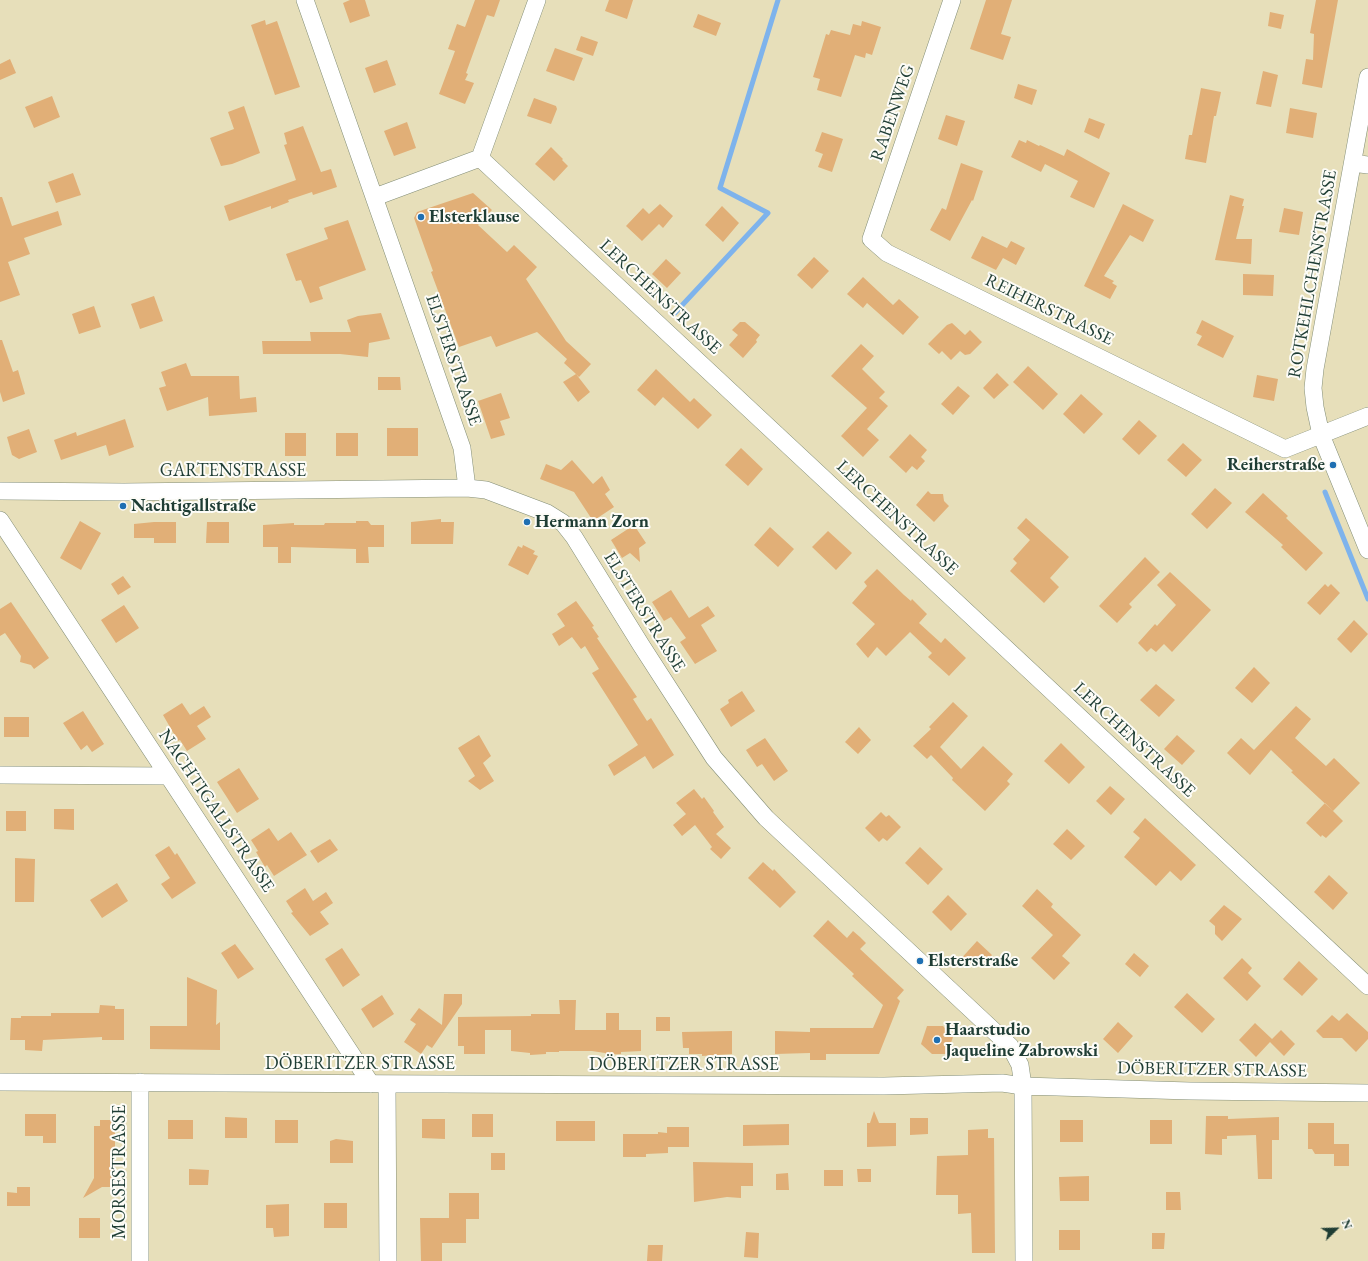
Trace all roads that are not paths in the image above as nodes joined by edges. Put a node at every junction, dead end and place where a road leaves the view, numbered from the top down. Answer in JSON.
{"nodes":[{"id":1,"x":305,"y":0,"type":"edge"},
{"id":2,"x":538,"y":0,"type":"edge"},
{"id":3,"x":952,"y":0,"type":"edge"},
{"id":4,"x":1368,"y":76,"type":"edge"},
{"id":5,"x":480,"y":158,"type":"junction"},
{"id":6,"x":1360,"y":164,"type":"edge"},
{"id":7,"x":375,"y":197,"type":"junction"},
{"id":8,"x":871,"y":239,"type":"joint"},
{"id":9,"x":1368,"y":416,"type":"edge"},
{"id":10,"x":1321,"y":435,"type":"junction"},
{"id":11,"x":467,"y":488,"type":"junction"},
{"id":12,"x":0,"y":491,"type":"edge"},
{"id":13,"x":0,"y":520,"type":"edge"},
{"id":14,"x":1368,"y":550,"type":"edge"},
{"id":15,"x":0,"y":775,"type":"edge"},
{"id":16,"x":168,"y":776,"type":"junction"},
{"id":17,"x":1368,"y":986,"type":"edge"},
{"id":18,"x":0,"y":1082,"type":"edge"},
{"id":19,"x":140,"y":1082,"type":"junction"},
{"id":20,"x":379,"y":1084,"type":"junction"},
{"id":21,"x":1023,"y":1086,"type":"junction"},
{"id":22,"x":1368,"y":1093,"type":"edge"},
{"id":23,"x":140,"y":1261,"type":"edge"},
{"id":24,"x":388,"y":1261,"type":"edge"},
{"id":25,"x":1024,"y":1261,"type":"edge"}],
"edges":[{"from":1,"to":7,"type":"street","name":"ELSTERSTRASSE"},
{"from":2,"to":5,"type":"street"},
{"from":3,"to":8,"type":"street","name":"RABENWEG"},
{"from":4,"to":6,"type":"street","name":"ROTKEHLCHENSTRASSE"},
{"from":5,"to":7,"type":"street"},
{"from":5,"to":17,"type":"street","name":"LERCHENSTRASSE"},
{"from":6,"to":10,"type":"street","name":"ROTKEHLCHENSTRASSE"},
{"from":7,"to":11,"type":"street","name":"ELSTERSTRASSE"},
{"from":8,"to":10,"type":"street","name":"REIHERSTRASSE"},
{"from":9,"to":10,"type":"street","name":"REIHERSTRASSE"},
{"from":10,"to":14,"type":"street","name":"ROTKEHLCHENSTRASSE"},
{"from":11,"to":12,"type":"street","name":"GARTENSTRASSE"},
{"from":11,"to":21,"type":"street","name":"ELSTERSTRASSE"},
{"from":13,"to":16,"type":"street","name":"NACHTIGALLSTRASSE"},
{"from":15,"to":16,"type":"street"},
{"from":16,"to":20,"type":"street","name":"NACHTIGALLSTRASSE"},
{"from":18,"to":19,"type":"street","name":"DÖBERITZER STRASSE"},
{"from":19,"to":20,"type":"street","name":"DÖBERITZER STRASSE"},
{"from":19,"to":23,"type":"street","name":"MORSESTRASSE"},
{"from":20,"to":21,"type":"street","name":"DÖBERITZER STRASSE"},
{"from":20,"to":24,"type":"street"},
{"from":21,"to":22,"type":"street","name":"DÖBERITZER STRASSE"},
{"from":21,"to":25,"type":"street","name":"ELSTERSTRASSE"}]}
